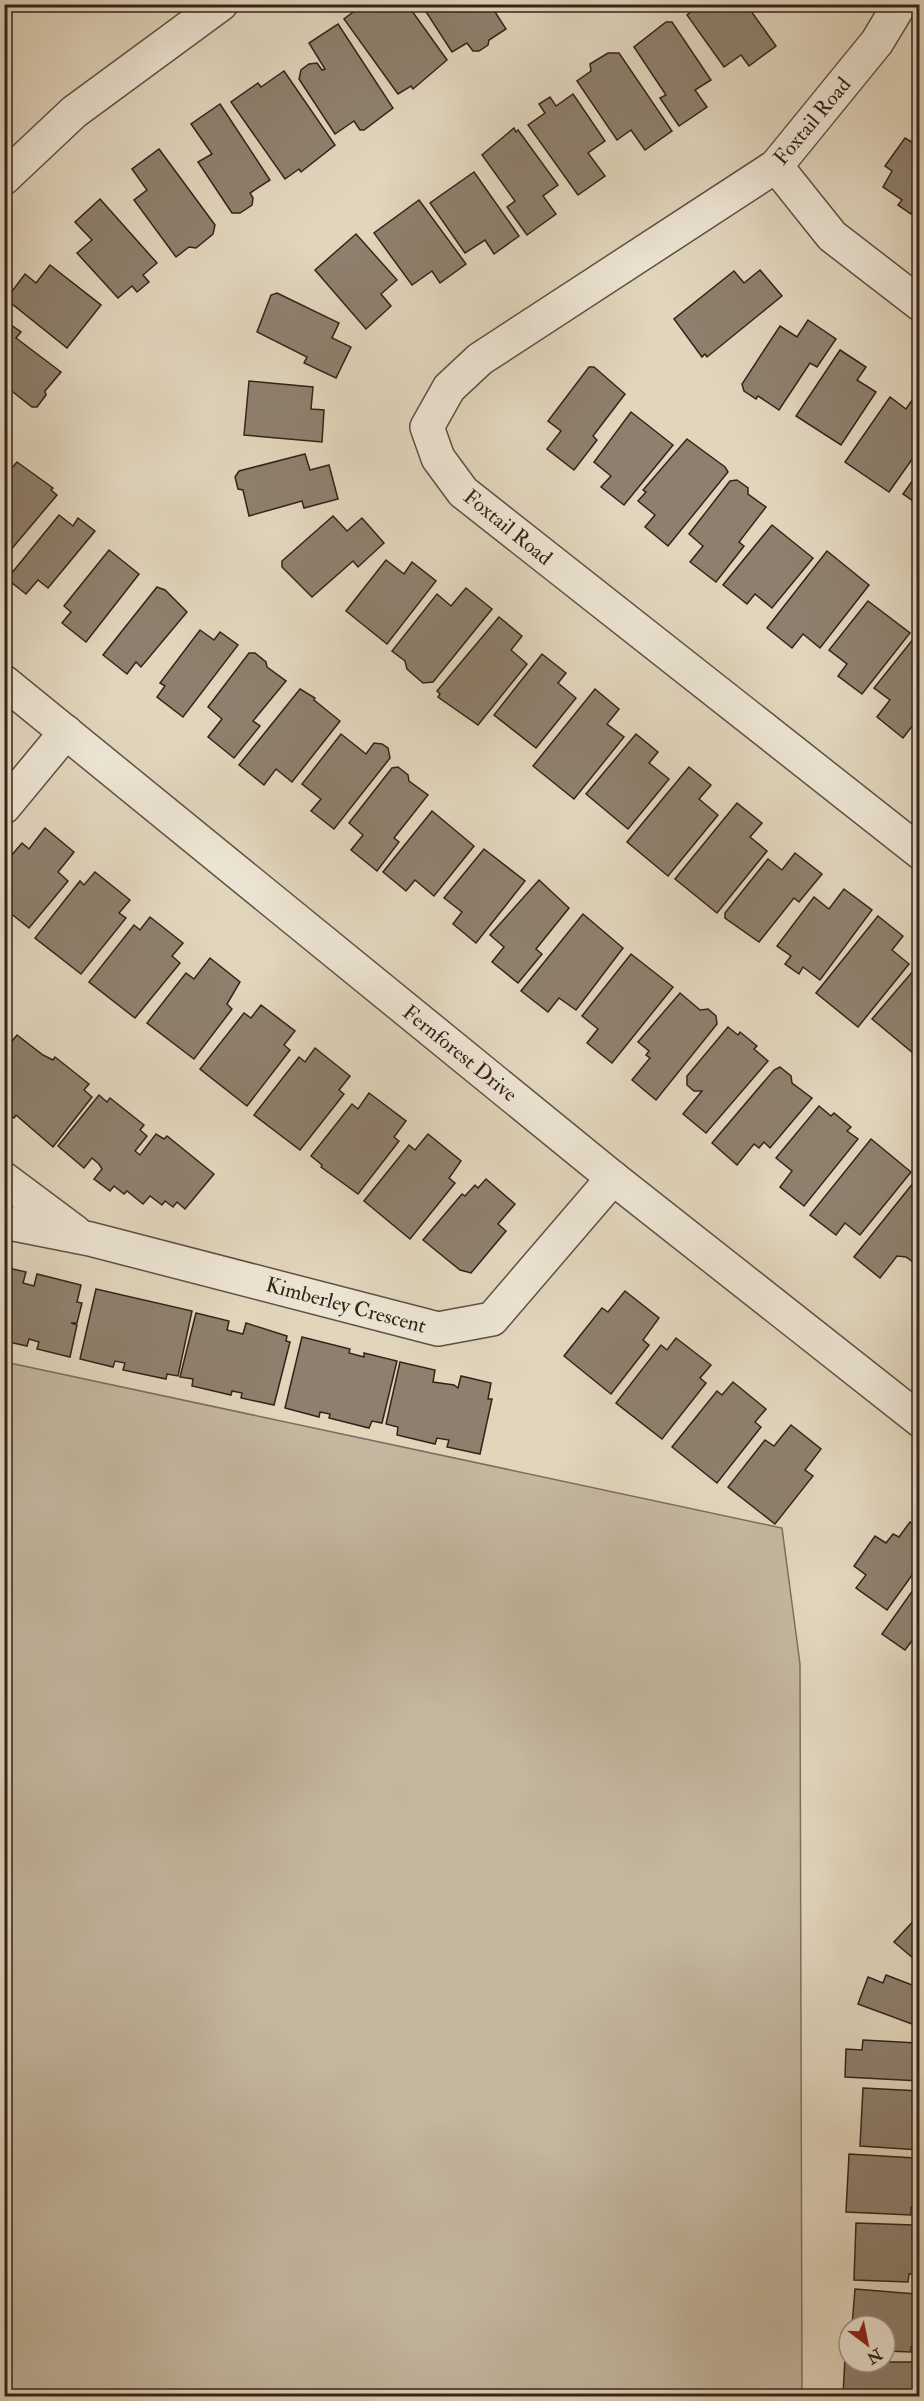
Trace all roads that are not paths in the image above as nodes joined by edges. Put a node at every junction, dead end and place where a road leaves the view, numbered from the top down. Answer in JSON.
{"nodes":[{"id":1,"x":221,"y":4,"type":"edge"},
{"id":2,"x":900,"y":4,"type":"edge"},
{"id":3,"x":776,"y":166,"type":"junction"},
{"id":4,"x":4,"y":178,"type":"edge"},
{"id":5,"x":920,"y":304,"type":"edge"},
{"id":6,"x":4,"y":682,"type":"edge"},
{"id":7,"x":66,"y":732,"type":"junction"},
{"id":8,"x":4,"y":807,"type":"edge"},
{"id":9,"x":920,"y":852,"type":"edge"},
{"id":10,"x":613,"y":1178,"type":"junction"},
{"id":11,"x":4,"y":1179,"type":"edge"},
{"id":12,"x":4,"y":1222,"type":"edge"},
{"id":13,"x":90,"y":1239,"type":"junction"},
{"id":14,"x":920,"y":1420,"type":"edge"}],
"edges":[{"from":1,"to":4,"type":"street"},
{"from":2,"to":3,"type":"street","name":"Foxtail Road"},
{"from":3,"to":5,"type":"street"},
{"from":3,"to":9,"type":"street","name":"Foxtail Road"},
{"from":6,"to":7,"type":"street","name":"Fernforest Drive"},
{"from":7,"to":8,"type":"street"},
{"from":7,"to":10,"type":"street","name":"Fernforest Drive"},
{"from":10,"to":13,"type":"street","name":"Kimberley Crescent"},
{"from":10,"to":14,"type":"street","name":"Fernforest Drive"},
{"from":11,"to":13,"type":"street","name":"Kimberley Crescent"},
{"from":12,"to":13,"type":"street","name":"Kimberley Crescent"}]}
